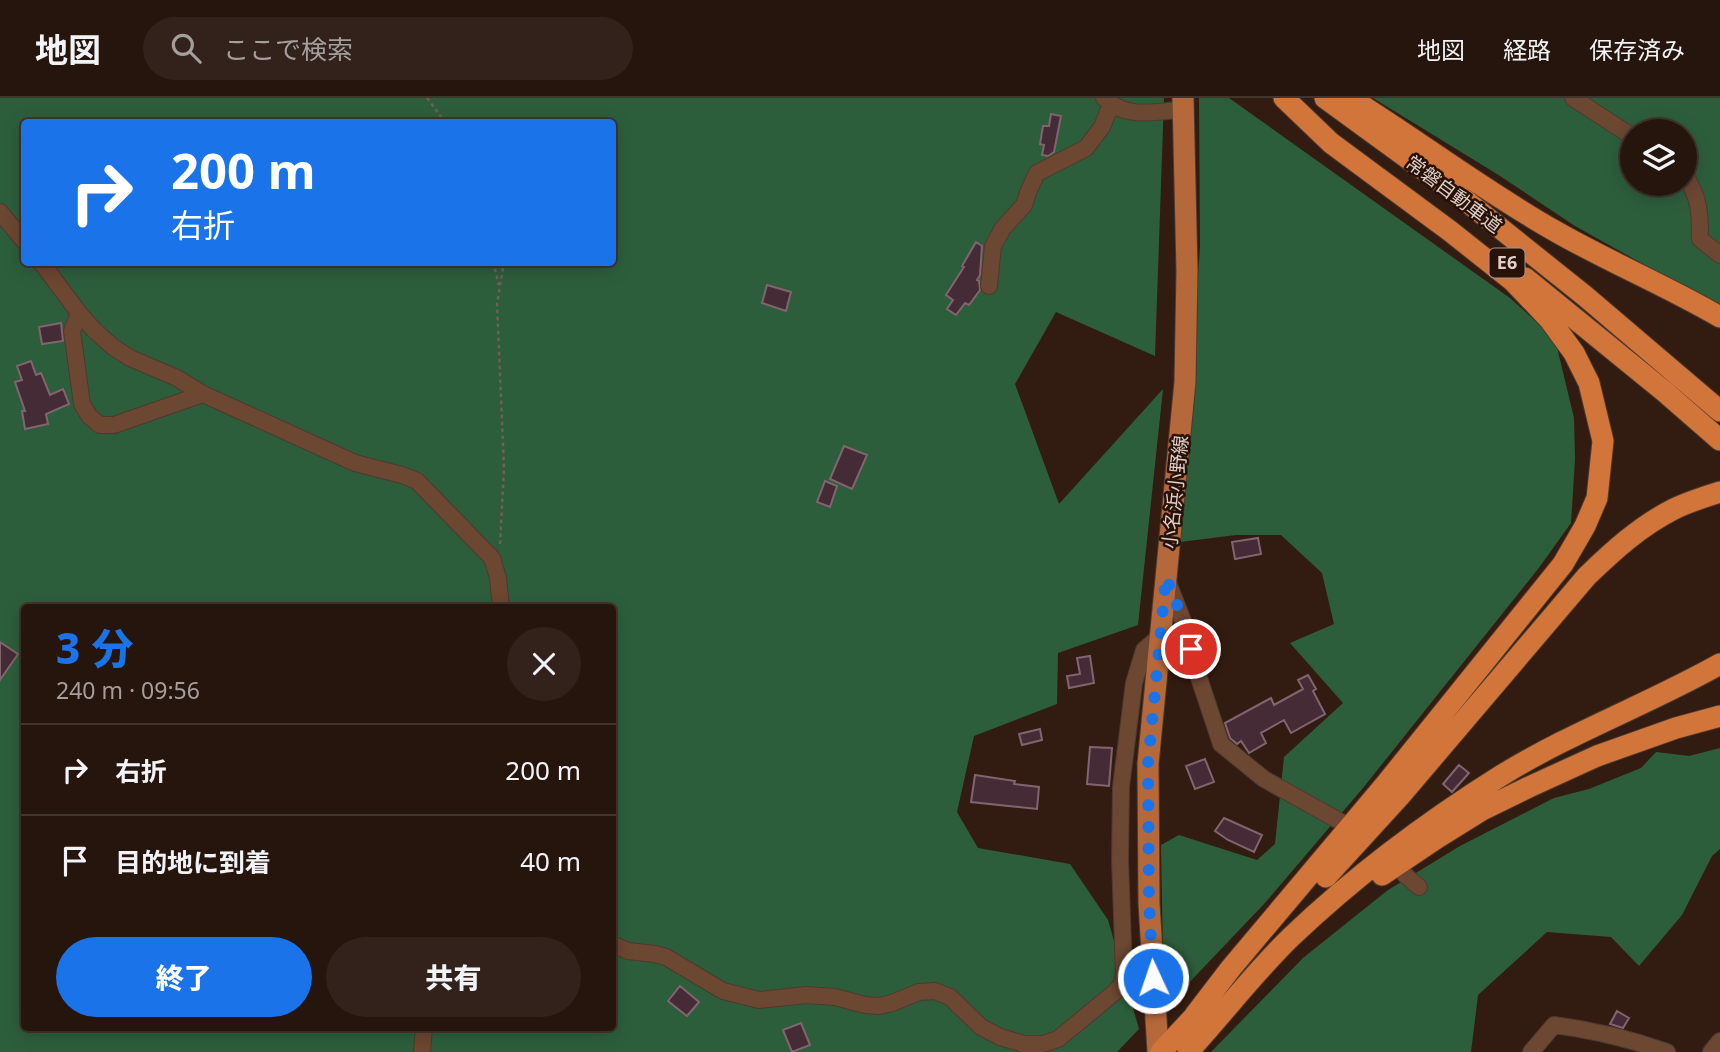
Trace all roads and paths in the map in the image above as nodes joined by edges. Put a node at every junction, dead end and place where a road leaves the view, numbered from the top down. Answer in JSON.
{"nodes":[{"id":1,"x":427,"y":98,"type":"edge"},
{"id":2,"x":1284,"y":98,"type":"edge"},
{"id":3,"x":1325,"y":98,"type":"edge"},
{"id":4,"x":1350,"y":98,"type":"edge"},
{"id":5,"x":1573,"y":98,"type":"edge"},
{"id":6,"x":1107,"y":101,"type":"edge"},
{"id":7,"x":1183,"y":104,"type":"edge"},
{"id":8,"x":443,"y":119,"type":"edge"},
{"id":9,"x":1620,"y":129,"type":"edge"},
{"id":10,"x":1696,"y":196,"type":"edge"},
{"id":11,"x":0,"y":212,"type":"edge"},
{"id":12,"x":21,"y":237,"type":"edge"},
{"id":13,"x":1720,"y":255,"type":"edge"},
{"id":14,"x":44,"y":266,"type":"edge"},
{"id":15,"x":494,"y":266,"type":"edge"},
{"id":16,"x":503,"y":266,"type":"edge"},
{"id":17,"x":989,"y":285,"type":"dead end"},
{"id":18,"x":499,"y":288,"type":"junction"},
{"id":19,"x":79,"y":313,"type":"junction"},
{"id":20,"x":1720,"y":317,"type":"edge"},
{"id":21,"x":203,"y":394,"type":"junction"},
{"id":22,"x":1720,"y":411,"type":"edge"},
{"id":23,"x":1720,"y":440,"type":"edge"},
{"id":24,"x":1720,"y":492,"type":"edge"},
{"id":25,"x":500,"y":551,"type":"dead end"},
{"id":26,"x":1166,"y":577,"type":"junction"},
{"id":27,"x":501,"y":604,"type":"edge"},
{"id":28,"x":1160,"y":636,"type":"junction"},
{"id":29,"x":1720,"y":664,"type":"edge"},
{"id":30,"x":1720,"y":716,"type":"edge"},
{"id":31,"x":1341,"y":822,"type":"dead end"},
{"id":32,"x":1405,"y":875,"type":"dead end"},
{"id":33,"x":1419,"y":887,"type":"dead end"},
{"id":34,"x":616,"y":946,"type":"edge"},
{"id":35,"x":1195,"y":1015,"type":"junction"},
{"id":36,"x":1216,"y":1021,"type":"junction"},
{"id":37,"x":424,"y":1031,"type":"edge"},
{"id":38,"x":1720,"y":1041,"type":"edge"},
{"id":39,"x":1170,"y":1049,"type":"edge"},
{"id":40,"x":422,"y":1052,"type":"edge"},
{"id":41,"x":1531,"y":1052,"type":"edge"},
{"id":42,"x":1667,"y":1052,"type":"edge"},
{"id":43,"x":1711,"y":1052,"type":"edge"}],
"edges":[{"from":1,"to":8,"type":"path"},
{"from":2,"to":23,"type":"highway","name":"常磐自動車道","number":"E6"},
{"from":2,"to":35,"type":"highway"},
{"from":3,"to":22,"type":"highway","name":"常磐自動車道","number":"E6"},
{"from":4,"to":20,"type":"highway"},
{"from":5,"to":9,"type":"street"},
{"from":6,"to":7,"type":"street"},
{"from":6,"to":17,"type":"street"},
{"from":7,"to":26,"type":"main road","name":"小名浜小野線"},
{"from":10,"to":13,"type":"street"},
{"from":11,"to":12,"type":"street"},
{"from":14,"to":19,"type":"street"},
{"from":15,"to":18,"type":"path"},
{"from":16,"to":18,"type":"path"},
{"from":18,"to":25,"type":"path"},
{"from":19,"to":21,"type":"street"},
{"from":19,"to":21,"type":"street"},
{"from":21,"to":27,"type":"street"},
{"from":24,"to":35,"type":"highway"},
{"from":26,"to":28,"type":"main road","name":"小名浜小野線"},
{"from":26,"to":31,"type":"street"},
{"from":28,"to":34,"type":"street"},
{"from":28,"to":39,"type":"main road","name":"小名浜小野線"},
{"from":29,"to":36,"type":"highway"},
{"from":30,"to":36,"type":"highway"},
{"from":32,"to":33,"type":"street"},
{"from":35,"to":39,"type":"highway"},
{"from":36,"to":39,"type":"highway"},
{"from":37,"to":40,"type":"street"},
{"from":38,"to":43,"type":"street"},
{"from":41,"to":42,"type":"street"}]}
